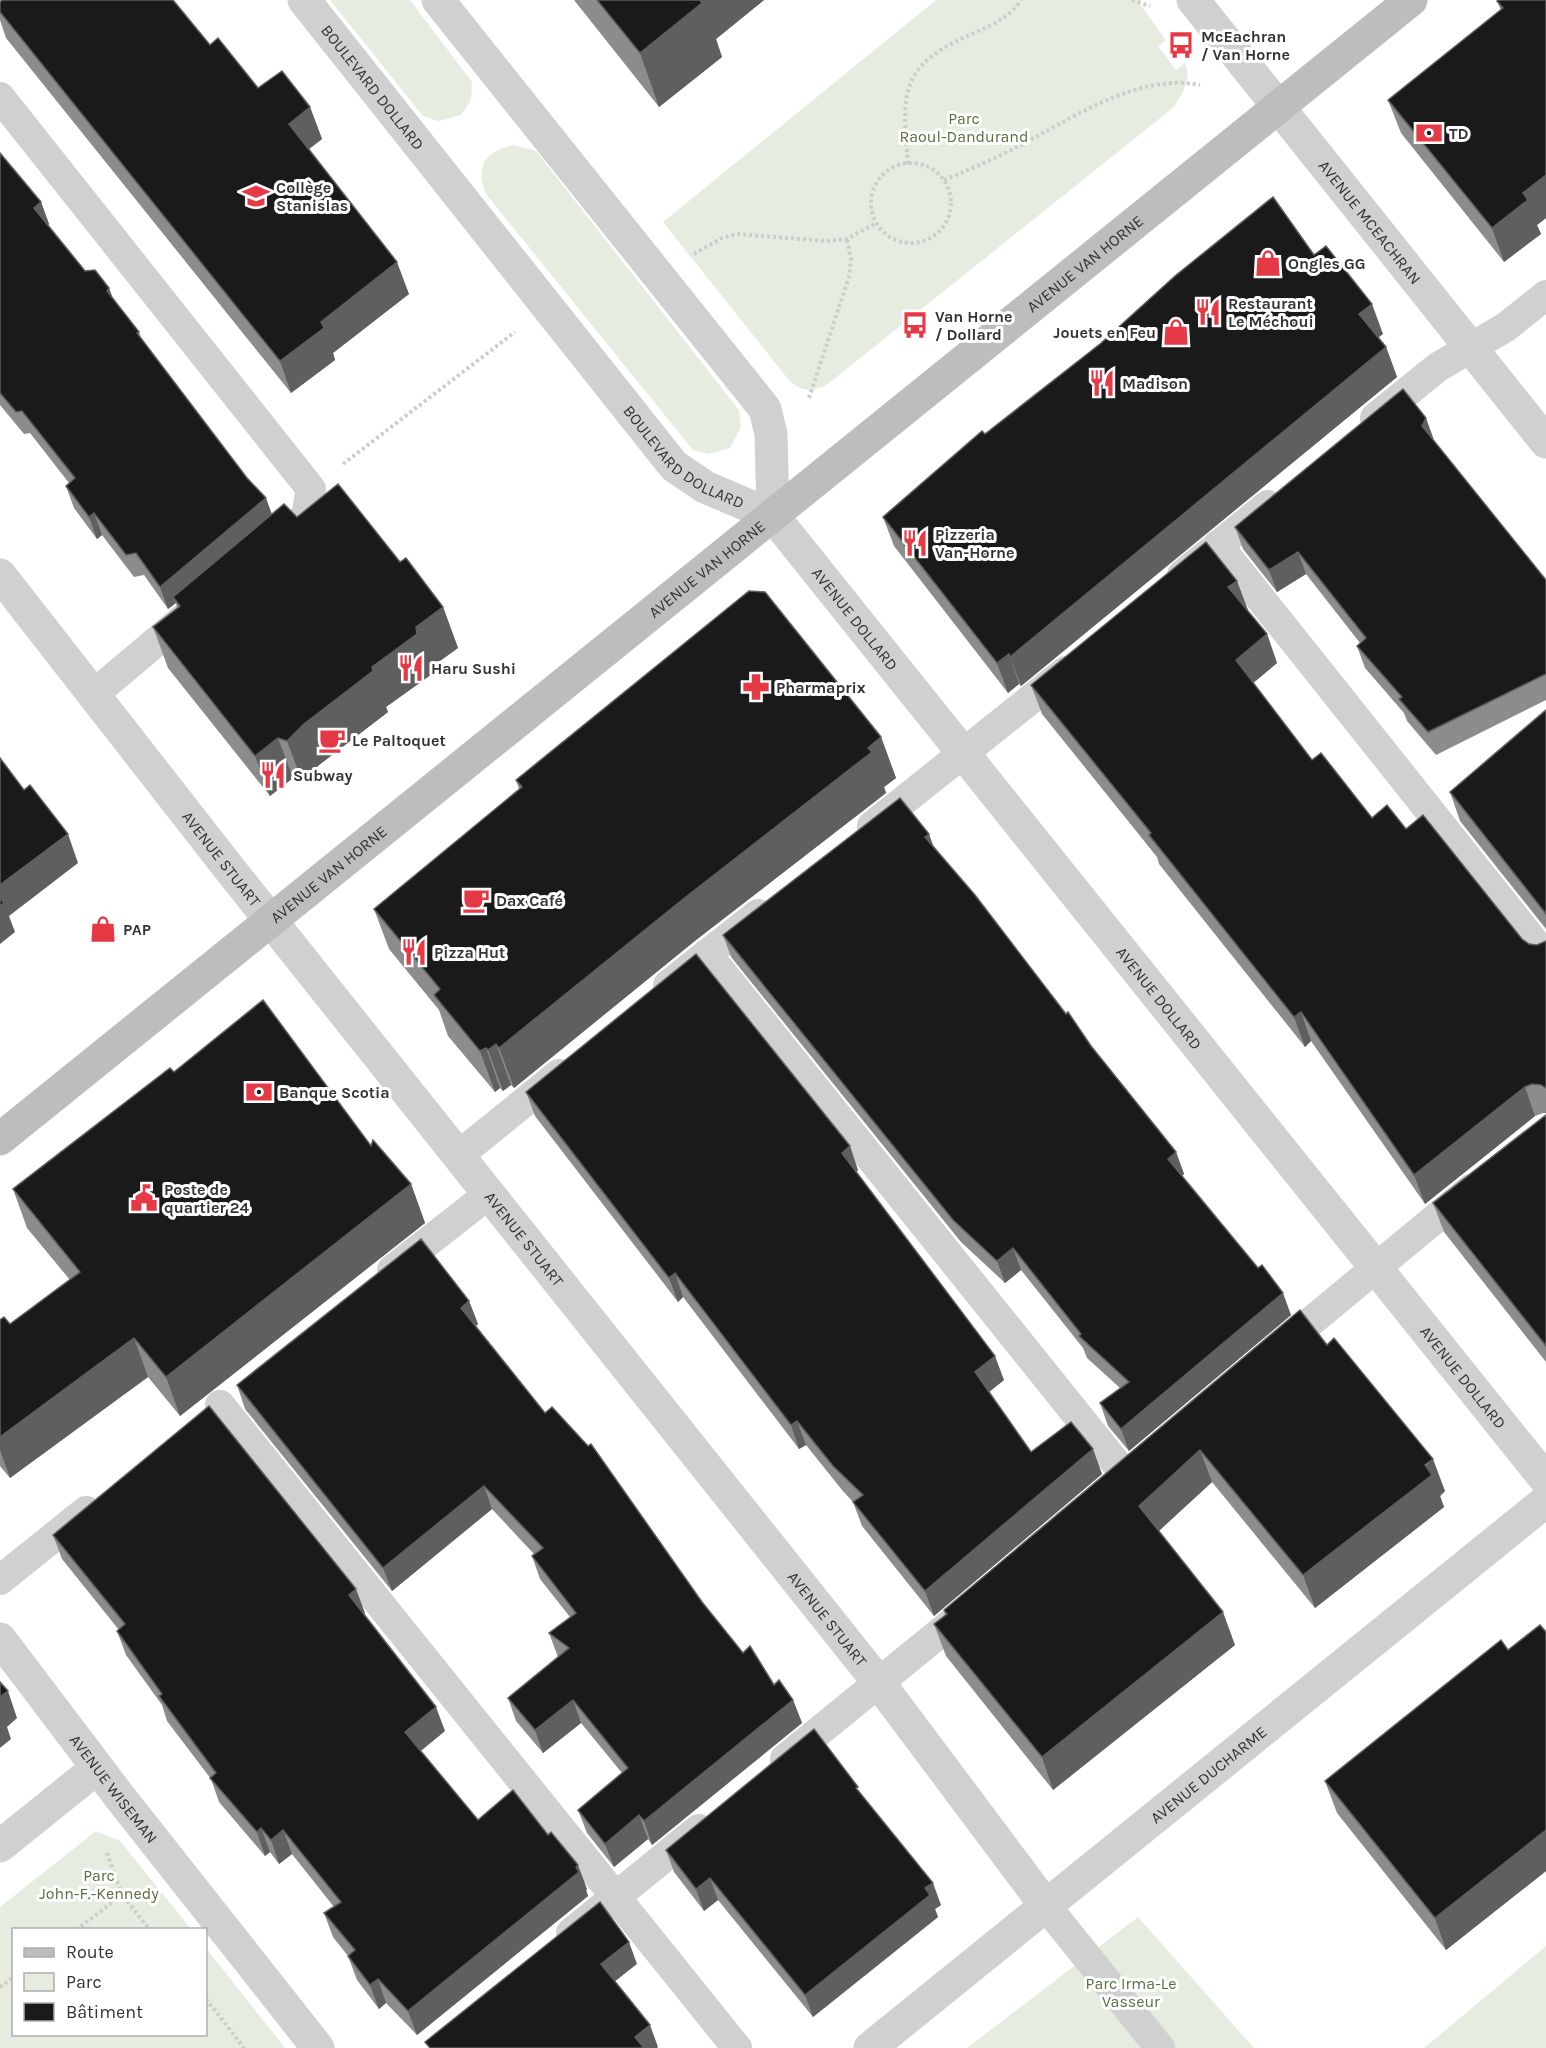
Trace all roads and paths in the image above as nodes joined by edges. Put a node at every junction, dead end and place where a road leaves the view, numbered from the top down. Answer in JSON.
{"nodes":[{"id":1,"x":304,"y":0,"type":"edge"},
{"id":2,"x":438,"y":0,"type":"edge"},
{"id":3,"x":1021,"y":0,"type":"edge"},
{"id":4,"x":1132,"y":0,"type":"edge"},
{"id":5,"x":1193,"y":0,"type":"edge"},
{"id":6,"x":1411,"y":0,"type":"edge"},
{"id":7,"x":1150,"y":6,"type":"dead end"},
{"id":8,"x":1009,"y":14,"type":"junction"},
{"id":9,"x":1013,"y":20,"type":"dead end"},
{"id":10,"x":1200,"y":85,"type":"dead end"},
{"id":11,"x":0,"y":97,"type":"edge"},
{"id":12,"x":1279,"y":105,"type":"junction"},
{"id":13,"x":908,"y":164,"type":"junction"},
{"id":14,"x":944,"y":180,"type":"junction"},
{"id":15,"x":876,"y":223,"type":"junction"},
{"id":16,"x":847,"y":238,"type":"junction"},
{"id":17,"x":690,"y":256,"type":"dead end"},
{"id":18,"x":1546,"y":295,"type":"edge"},
{"id":19,"x":522,"y":327,"type":"dead end"},
{"id":20,"x":1472,"y":349,"type":"junction"},
{"id":21,"x":809,"y":398,"type":"dead end"},
{"id":22,"x":1355,"y":434,"type":"edge"},
{"id":23,"x":1546,"y":442,"type":"edge"},
{"id":24,"x":1291,"y":486,"type":"edge"},
{"id":25,"x":311,"y":489,"type":"junction"},
{"id":26,"x":773,"y":516,"type":"junction"},
{"id":27,"x":1218,"y":545,"type":"junction"},
{"id":28,"x":260,"y":555,"type":"edge"},
{"id":29,"x":0,"y":575,"type":"edge"},
{"id":30,"x":1163,"y":591,"type":"edge"},
{"id":31,"x":214,"y":593,"type":"edge"},
{"id":32,"x":1090,"y":651,"type":"edge"},
{"id":33,"x":94,"y":694,"type":"junction"},
{"id":34,"x":964,"y":754,"type":"junction"},
{"id":35,"x":853,"y":840,"type":"edge"},
{"id":36,"x":780,"y":897,"type":"edge"},
{"id":37,"x":271,"y":921,"type":"junction"},
{"id":38,"x":707,"y":954,"type":"junction"},
{"id":39,"x":1546,"y":957,"type":"edge"},
{"id":40,"x":644,"y":1005,"type":"edge"},
{"id":41,"x":580,"y":1057,"type":"edge"},
{"id":42,"x":1,"y":1135,"type":"edge"},
{"id":43,"x":459,"y":1155,"type":"junction"},
{"id":44,"x":1490,"y":1174,"type":"edge"},
{"id":45,"x":489,"y":1194,"type":"junction"},
{"id":46,"x":1375,"y":1267,"type":"junction"},
{"id":47,"x":375,"y":1284,"type":"edge"},
{"id":48,"x":1254,"y":1369,"type":"edge"},
{"id":49,"x":220,"y":1406,"type":"dead end"},
{"id":50,"x":1127,"y":1476,"type":"edge"},
{"id":51,"x":1546,"y":1480,"type":"edge"},
{"id":52,"x":108,"y":1494,"type":"edge"},
{"id":53,"x":1546,"y":1501,"type":"edge"},
{"id":54,"x":0,"y":1580,"type":"edge"},
{"id":55,"x":990,"y":1591,"type":"edge"},
{"id":56,"x":0,"y":1639,"type":"edge"},
{"id":57,"x":879,"y":1683,"type":"junction"},
{"id":58,"x":98,"y":1768,"type":"junction"},
{"id":59,"x":764,"y":1776,"type":"edge"},
{"id":60,"x":717,"y":1814,"type":"edge"},
{"id":61,"x":0,"y":1846,"type":"edge"},
{"id":62,"x":615,"y":1897,"type":"junction"},
{"id":63,"x":1046,"y":1906,"type":"junction"},
{"id":64,"x":77,"y":1928,"type":"edge"},
{"id":65,"x":149,"y":1928,"type":"edge"},
{"id":66,"x":549,"y":1950,"type":"edge"},
{"id":67,"x":207,"y":2000,"type":"edge"},
{"id":68,"x":244,"y":2048,"type":"edge"},
{"id":69,"x":318,"y":2048,"type":"edge"},
{"id":70,"x":737,"y":2048,"type":"edge"},
{"id":71,"x":870,"y":2048,"type":"edge"},
{"id":72,"x":1160,"y":2048,"type":"edge"}],
"edges":[{"from":1,"to":26,"type":"street","name":"BOULEVARD DOLLARD"},
{"from":2,"to":26,"type":"street","name":"BOULEVARD DOLLARD"},
{"from":3,"to":8,"type":"path"},
{"from":4,"to":7,"type":"path"},
{"from":5,"to":12,"type":"street","name":"AVENUE MCEACHRAN"},
{"from":6,"to":12,"type":"main road","name":"AVENUE VAN HORNE"},
{"from":8,"to":9,"type":"path"},
{"from":8,"to":13,"type":"path"},
{"from":10,"to":14,"type":"path"},
{"from":11,"to":25,"type":"lane"},
{"from":12,"to":20,"type":"street","name":"AVENUE MCEACHRAN"},
{"from":12,"to":26,"type":"main road","name":"AVENUE VAN HORNE"},
{"from":13,"to":14,"type":"path"},
{"from":13,"to":15,"type":"path"},
{"from":14,"to":15,"type":"path"},
{"from":15,"to":16,"type":"path"},
{"from":16,"to":17,"type":"path"},
{"from":16,"to":21,"type":"path"},
{"from":18,"to":20,"type":"lane"},
{"from":19,"to":25,"type":"path"},
{"from":20,"to":22,"type":"lane"},
{"from":20,"to":23,"type":"street","name":"AVENUE MCEACHRAN"},
{"from":24,"to":27,"type":"lane"},
{"from":25,"to":28,"type":"lane"},
{"from":26,"to":34,"type":"street","name":"AVENUE DOLLARD"},
{"from":26,"to":37,"type":"main road","name":"AVENUE VAN HORNE"},
{"from":27,"to":30,"type":"lane"},
{"from":27,"to":39,"type":"lane"},
{"from":29,"to":33,"type":"street","name":"AVENUE STUART"},
{"from":31,"to":33,"type":"lane"},
{"from":32,"to":34,"type":"lane"},
{"from":33,"to":37,"type":"street","name":"AVENUE STUART"},
{"from":34,"to":35,"type":"lane"},
{"from":34,"to":46,"type":"street","name":"AVENUE DOLLARD"},
{"from":36,"to":38,"type":"lane"},
{"from":37,"to":42,"type":"main road","name":"AVENUE VAN HORNE"},
{"from":37,"to":43,"type":"street","name":"AVENUE STUART"},
{"from":38,"to":40,"type":"lane"},
{"from":38,"to":50,"type":"lane"},
{"from":41,"to":43,"type":"lane"},
{"from":43,"to":45,"type":"street","name":"AVENUE STUART"},
{"from":44,"to":46,"type":"lane"},
{"from":45,"to":47,"type":"lane"},
{"from":45,"to":57,"type":"street","name":"AVENUE STUART"},
{"from":46,"to":48,"type":"lane"},
{"from":46,"to":51,"type":"street","name":"AVENUE DOLLARD"},
{"from":49,"to":62,"type":"lane"},
{"from":52,"to":54,"type":"lane"},
{"from":53,"to":63,"type":"street","name":"AVENUE DUCHARME"},
{"from":55,"to":57,"type":"lane"},
{"from":56,"to":58,"type":"street","name":"AVENUE WISEMAN"},
{"from":57,"to":59,"type":"lane"},
{"from":57,"to":63,"type":"street","name":"AVENUE STUART"},
{"from":58,"to":61,"type":"street"},
{"from":58,"to":69,"type":"street","name":"AVENUE WISEMAN"},
{"from":60,"to":62,"type":"lane"},
{"from":62,"to":66,"type":"lane"},
{"from":62,"to":70,"type":"lane"},
{"from":63,"to":71,"type":"street","name":"AVENUE DUCHARME"},
{"from":63,"to":72,"type":"lane"},
{"from":64,"to":65,"type":"path"},
{"from":67,"to":68,"type":"path"}]}
